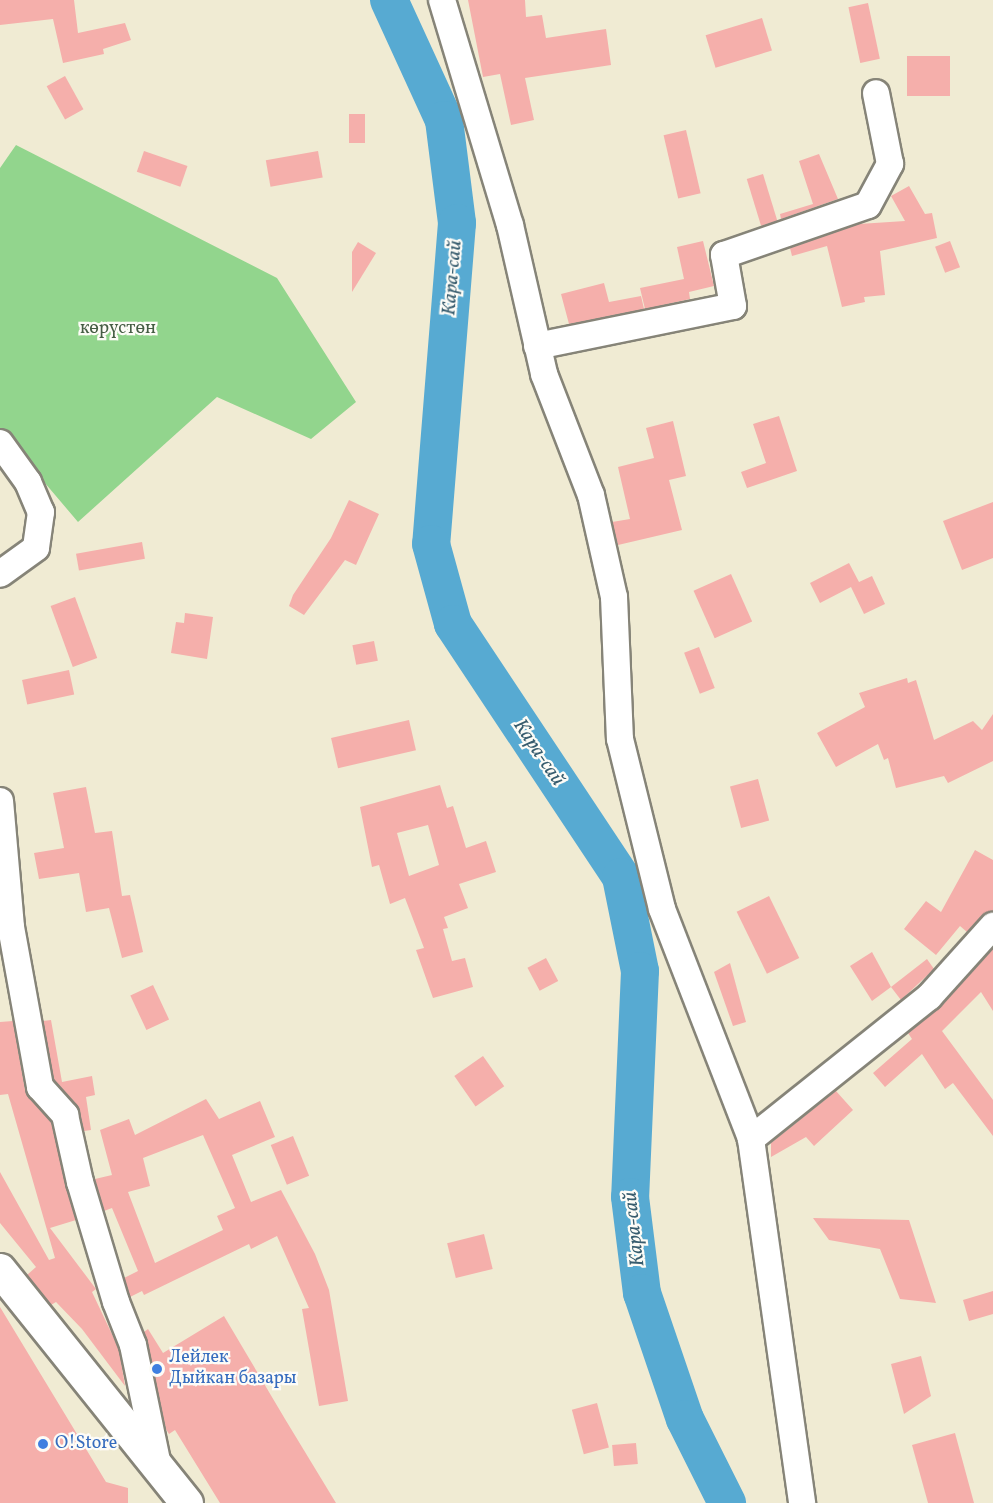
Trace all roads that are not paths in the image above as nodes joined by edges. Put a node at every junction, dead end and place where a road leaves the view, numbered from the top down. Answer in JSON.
{"nodes":[{"id":1,"x":442,"y":0,"type":"edge"},
{"id":2,"x":876,"y":93,"type":"dead end"},
{"id":3,"x":537,"y":346,"type":"junction"},
{"id":4,"x":0,"y":443,"type":"edge"},
{"id":5,"x":0,"y":574,"type":"edge"},
{"id":6,"x":0,"y":801,"type":"edge"},
{"id":7,"x":993,"y":926,"type":"edge"},
{"id":8,"x":751,"y":1139,"type":"junction"},
{"id":9,"x":0,"y":1270,"type":"edge"},
{"id":10,"x":160,"y":1472,"type":"junction"},
{"id":11,"x":182,"y":1501,"type":"edge"},
{"id":12,"x":802,"y":1503,"type":"edge"}],
"edges":[{"from":1,"to":3,"type":"street"},
{"from":2,"to":3,"type":"street"},
{"from":3,"to":8,"type":"street"},
{"from":4,"to":5,"type":"street"},
{"from":6,"to":10,"type":"street"},
{"from":7,"to":8,"type":"street"},
{"from":8,"to":12,"type":"street"},
{"from":9,"to":10,"type":"main road"},
{"from":10,"to":11,"type":"main road"}]}
